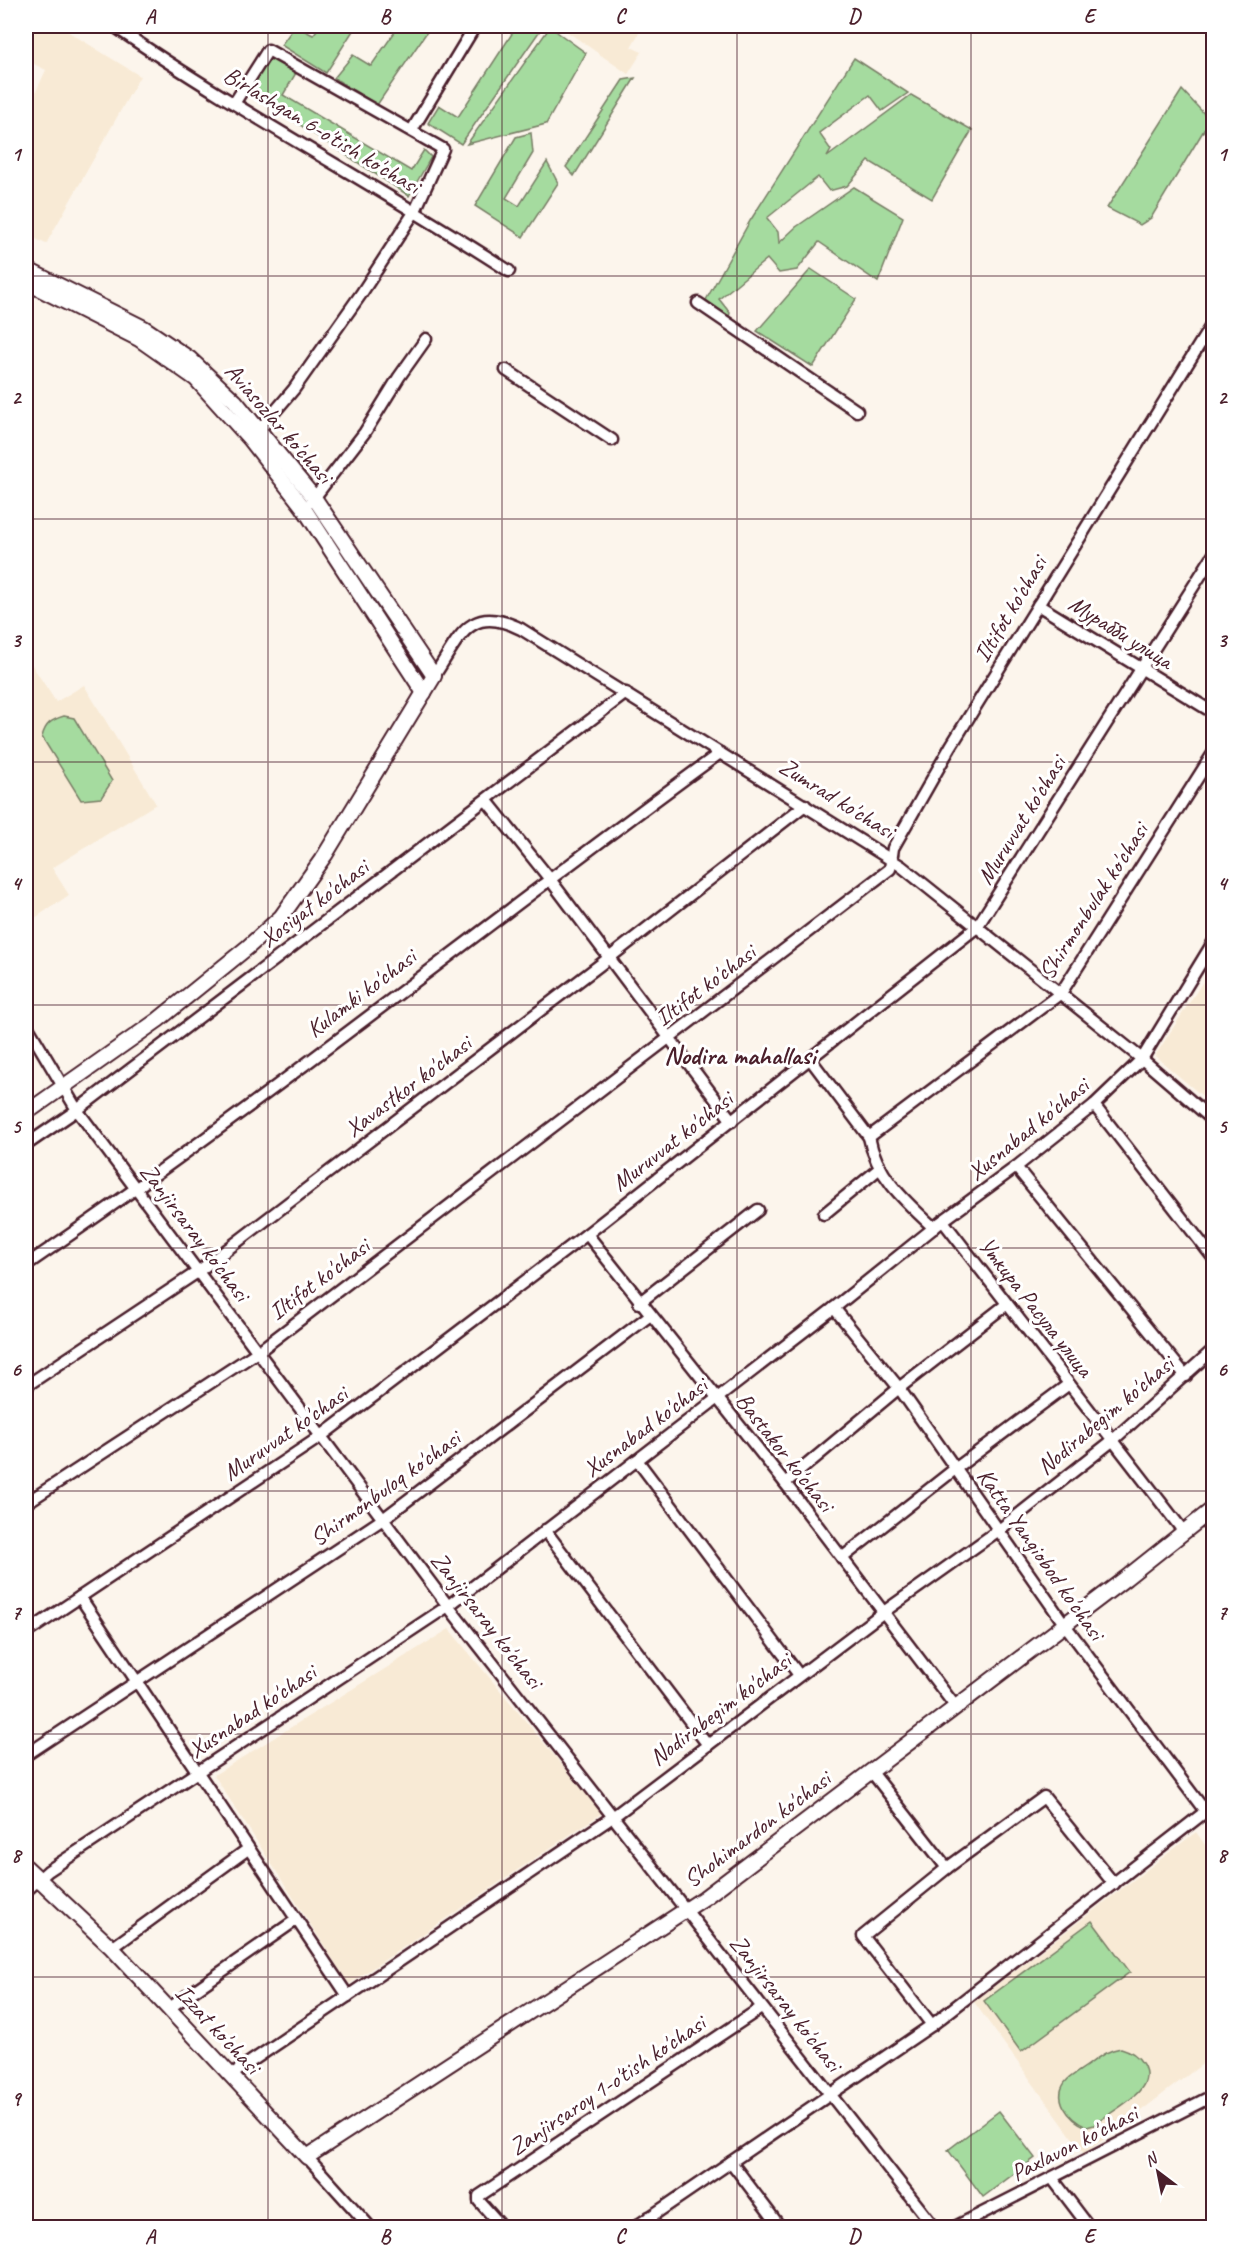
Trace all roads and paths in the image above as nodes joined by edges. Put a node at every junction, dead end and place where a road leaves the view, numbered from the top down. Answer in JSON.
{"nodes":[{"id":1,"x":114,"y":26,"type":"edge"},
{"id":2,"x":475,"y":26,"type":"edge"},
{"id":3,"x":235,"y":102,"type":"junction"},
{"id":4,"x":412,"y":130,"type":"junction"},
{"id":5,"x":415,"y":211,"type":"junction"},
{"id":6,"x":26,"y":269,"type":"edge"},
{"id":7,"x":509,"y":271,"type":"dead end"},
{"id":8,"x":26,"y":282,"type":"edge"},
{"id":9,"x":698,"y":303,"type":"dead end"},
{"id":10,"x":1214,"y":321,"type":"edge"},
{"id":11,"x":1210,"y":337,"type":"edge"},
{"id":12,"x":426,"y":339,"type":"dead end"},
{"id":13,"x":506,"y":370,"type":"dead end"},
{"id":14,"x":857,"y":411,"type":"dead end"},
{"id":15,"x":255,"y":435,"type":"junction"},
{"id":16,"x":612,"y":440,"type":"dead end"},
{"id":17,"x":315,"y":498,"type":"junction"},
{"id":18,"x":303,"y":507,"type":"junction"},
{"id":19,"x":1214,"y":554,"type":"edge"},
{"id":20,"x":1038,"y":605,"type":"junction"},
{"id":21,"x":1141,"y":669,"type":"junction"},
{"id":22,"x":434,"y":676,"type":"junction"},
{"id":23,"x":424,"y":693,"type":"junction"},
{"id":24,"x":626,"y":693,"type":"junction"},
{"id":25,"x":1214,"y":713,"type":"edge"},
{"id":26,"x":1214,"y":752,"type":"edge"},
{"id":27,"x":720,"y":753,"type":"junction"},
{"id":28,"x":487,"y":801,"type":"junction"},
{"id":29,"x":805,"y":805,"type":"junction"},
{"id":30,"x":891,"y":859,"type":"junction"},
{"id":31,"x":549,"y":878,"type":"junction"},
{"id":32,"x":977,"y":927,"type":"junction"},
{"id":33,"x":1214,"y":941,"type":"edge"},
{"id":34,"x":609,"y":958,"type":"junction"},
{"id":35,"x":1061,"y":993,"type":"junction"},
{"id":36,"x":26,"y":1024,"type":"edge"},
{"id":37,"x":670,"y":1038,"type":"junction"},
{"id":38,"x":1142,"y":1059,"type":"junction"},
{"id":39,"x":811,"y":1060,"type":"junction"},
{"id":40,"x":63,"y":1088,"type":"junction"},
{"id":41,"x":1094,"y":1105,"type":"junction"},
{"id":42,"x":77,"y":1110,"type":"junction"},
{"id":43,"x":26,"y":1113,"type":"edge"},
{"id":44,"x":732,"y":1121,"type":"junction"},
{"id":45,"x":1214,"y":1121,"type":"edge"},
{"id":46,"x":868,"y":1137,"type":"junction"},
{"id":47,"x":26,"y":1145,"type":"edge"},
{"id":48,"x":1016,"y":1167,"type":"junction"},
{"id":49,"x":880,"y":1168,"type":"junction"},
{"id":50,"x":137,"y":1189,"type":"junction"},
{"id":51,"x":758,"y":1210,"type":"dead end"},
{"id":52,"x":824,"y":1214,"type":"dead end"},
{"id":53,"x":938,"y":1224,"type":"junction"},
{"id":54,"x":586,"y":1234,"type":"junction"},
{"id":55,"x":1214,"y":1259,"type":"edge"},
{"id":56,"x":26,"y":1265,"type":"edge"},
{"id":57,"x":199,"y":1271,"type":"junction"},
{"id":58,"x":639,"y":1303,"type":"junction"},
{"id":59,"x":1007,"y":1304,"type":"junction"},
{"id":60,"x":834,"y":1308,"type":"junction"},
{"id":61,"x":649,"y":1316,"type":"junction"},
{"id":62,"x":1214,"y":1349,"type":"edge"},
{"id":63,"x":258,"y":1351,"type":"junction"},
{"id":64,"x":1186,"y":1376,"type":"junction"},
{"id":65,"x":1069,"y":1384,"type":"junction"},
{"id":66,"x":26,"y":1386,"type":"edge"},
{"id":67,"x":899,"y":1388,"type":"junction"},
{"id":68,"x":717,"y":1399,"type":"junction"},
{"id":69,"x":320,"y":1437,"type":"junction"},
{"id":70,"x":1112,"y":1441,"type":"junction"},
{"id":71,"x":637,"y":1460,"type":"junction"},
{"id":72,"x":955,"y":1468,"type":"junction"},
{"id":73,"x":785,"y":1484,"type":"junction"},
{"id":74,"x":26,"y":1503,"type":"edge"},
{"id":75,"x":1214,"y":1508,"type":"edge"},
{"id":76,"x":383,"y":1519,"type":"junction"},
{"id":77,"x":545,"y":1530,"type":"junction"},
{"id":78,"x":999,"y":1530,"type":"junction"},
{"id":79,"x":1184,"y":1532,"type":"junction"},
{"id":80,"x":842,"y":1558,"type":"junction"},
{"id":81,"x":80,"y":1597,"type":"junction"},
{"id":82,"x":448,"y":1606,"type":"junction"},
{"id":83,"x":885,"y":1611,"type":"junction"},
{"id":84,"x":1065,"y":1625,"type":"junction"},
{"id":85,"x":26,"y":1633,"type":"edge"},
{"id":86,"x":799,"y":1675,"type":"junction"},
{"id":87,"x":137,"y":1684,"type":"junction"},
{"id":88,"x":955,"y":1706,"type":"junction"},
{"id":89,"x":708,"y":1745,"type":"junction"},
{"id":90,"x":26,"y":1755,"type":"edge"},
{"id":91,"x":871,"y":1771,"type":"junction"},
{"id":92,"x":197,"y":1773,"type":"junction"},
{"id":93,"x":1205,"y":1812,"type":"junction"},
{"id":94,"x":614,"y":1816,"type":"junction"},
{"id":95,"x":1214,"y":1823,"type":"edge"},
{"id":96,"x":248,"y":1849,"type":"junction"},
{"id":97,"x":26,"y":1867,"type":"edge"},
{"id":98,"x":947,"y":1869,"type":"junction"},
{"id":99,"x":38,"y":1878,"type":"junction"},
{"id":100,"x":1114,"y":1884,"type":"junction"},
{"id":101,"x":26,"y":1891,"type":"edge"},
{"id":102,"x":687,"y":1910,"type":"junction"},
{"id":103,"x":296,"y":1920,"type":"junction"},
{"id":104,"x":112,"y":1948,"type":"junction"},
{"id":105,"x":348,"y":1996,"type":"junction"},
{"id":106,"x":761,"y":2008,"type":"junction"},
{"id":107,"x":168,"y":2009,"type":"junction"},
{"id":108,"x":932,"y":2025,"type":"junction"},
{"id":109,"x":231,"y":2075,"type":"junction"},
{"id":110,"x":831,"y":2095,"type":"junction"},
{"id":111,"x":1214,"y":2095,"type":"edge"},
{"id":112,"x":307,"y":2157,"type":"junction"},
{"id":113,"x":731,"y":2162,"type":"junction"},
{"id":114,"x":1052,"y":2178,"type":"junction"},
{"id":115,"x":649,"y":2217,"type":"junction"},
{"id":116,"x":1214,"y":2225,"type":"edge"},
{"id":117,"x":371,"y":2228,"type":"edge"},
{"id":118,"x":503,"y":2228,"type":"edge"},
{"id":119,"x":634,"y":2228,"type":"edge"},
{"id":120,"x":658,"y":2228,"type":"edge"},
{"id":121,"x":781,"y":2228,"type":"edge"},
{"id":122,"x":935,"y":2228,"type":"edge"},
{"id":123,"x":953,"y":2228,"type":"edge"},
{"id":124,"x":1090,"y":2228,"type":"edge"},
{"id":125,"x":1208,"y":2228,"type":"edge"}],
"edges":[{"from":1,"to":3,"type":"street","name":"Birlashgan 6-o'tish ko'chasi"},
{"from":2,"to":4,"type":"street"},
{"from":3,"to":4,"type":"street"},
{"from":3,"to":5,"type":"street","name":"Birlashgan 6-o'tish ko'chasi"},
{"from":4,"to":5,"type":"street"},
{"from":5,"to":7,"type":"street","name":"Birlashgan 6-o'tish ko'chasi"},
{"from":5,"to":15,"type":"street"},
{"from":6,"to":15,"type":"main road","name":"Aviasozlar ko'chasi"},
{"from":8,"to":15,"type":"main road","name":"Aviasozlar ko'chasi"},
{"from":9,"to":14,"type":"street"},
{"from":10,"to":11,"type":"street","name":"Iltifot ko'chasi"},
{"from":11,"to":20,"type":"street","name":"Iltifot ko'chasi"},
{"from":12,"to":17,"type":"street"},
{"from":13,"to":16,"type":"street"},
{"from":15,"to":17,"type":"main road","name":"Aviasozlar ko'chasi"},
{"from":15,"to":18,"type":"main road","name":"Aviasozlar ko'chasi"},
{"from":17,"to":18,"type":"street"},
{"from":17,"to":22,"type":"main road","name":"Aviasozlar ko'chasi"},
{"from":18,"to":23,"type":"main road","name":"Aviasozlar ko'chasi"},
{"from":19,"to":21,"type":"street","name":"Muruvvat ko'chasi"},
{"from":20,"to":21,"type":"street","name":"Мурабби улица"},
{"from":20,"to":30,"type":"street","name":"Iltifot ko'chasi"},
{"from":21,"to":25,"type":"street","name":"Мурабби улица"},
{"from":21,"to":32,"type":"street","name":"Muruvvat ko'chasi"},
{"from":22,"to":23,"type":"main road","name":"Zumrad ko'chasi"},
{"from":22,"to":24,"type":"street","name":"Zumrad ko'chasi"},
{"from":23,"to":40,"type":"main road","name":"Xosiyat ko'chasi"},
{"from":24,"to":27,"type":"street","name":"Zumrad ko'chasi"},
{"from":24,"to":28,"type":"street","name":"Xosiyat ko'chasi"},
{"from":26,"to":35,"type":"street","name":"Shirmonbulak ko'chasi"},
{"from":27,"to":29,"type":"street","name":"Zumrad ko'chasi"},
{"from":27,"to":31,"type":"street","name":"Kulamki ko'chasi"},
{"from":28,"to":31,"type":"street"},
{"from":28,"to":42,"type":"street","name":"Xosiyat ko'chasi"},
{"from":29,"to":30,"type":"street","name":"Zumrad ko'chasi"},
{"from":29,"to":34,"type":"street","name":"Xavastkor ko'chasi"},
{"from":30,"to":32,"type":"street","name":"Zumrad ko'chasi"},
{"from":30,"to":37,"type":"street","name":"Iltifot ko'chasi"},
{"from":31,"to":34,"type":"street"},
{"from":31,"to":50,"type":"street","name":"Kulamki ko'chasi"},
{"from":32,"to":35,"type":"street","name":"Zumrad ko'chasi"},
{"from":32,"to":39,"type":"street","name":"Muruvvat ko'chasi"},
{"from":33,"to":38,"type":"street","name":"Xusnabad ko'chasi"},
{"from":34,"to":37,"type":"street"},
{"from":34,"to":57,"type":"street","name":"Xavastkor ko'chasi"},
{"from":35,"to":38,"type":"street","name":"Zumrad ko'chasi"},
{"from":35,"to":46,"type":"street","name":"Shirmonbulak ko'chasi"},
{"from":36,"to":40,"type":"street","name":"Zanjirsaray ko'chasi"},
{"from":37,"to":44,"type":"street"},
{"from":37,"to":63,"type":"street","name":"Iltifot ko'chasi"},
{"from":38,"to":41,"type":"street","name":"Xusnabad ko'chasi"},
{"from":38,"to":45,"type":"street","name":"Zumrad ko'chasi"},
{"from":39,"to":44,"type":"street","name":"Muruvvat ko'chasi"},
{"from":39,"to":46,"type":"street","name":"Уткира Расула улица"},
{"from":40,"to":42,"type":"street","name":"Zanjirsaray ko'chasi"},
{"from":40,"to":43,"type":"main road","name":"Xosiyat ko'chasi"},
{"from":41,"to":48,"type":"street","name":"Xusnabad ko'chasi"},
{"from":41,"to":55,"type":"street"},
{"from":42,"to":47,"type":"street","name":"Xosiyat ko'chasi"},
{"from":42,"to":50,"type":"street","name":"Zanjirsaray ko'chasi"},
{"from":44,"to":54,"type":"street","name":"Muruvvat ko'chasi"},
{"from":46,"to":49,"type":"street","name":"Уткира Расула улица"},
{"from":48,"to":53,"type":"street","name":"Xusnabad ko'chasi"},
{"from":48,"to":64,"type":"street"},
{"from":49,"to":52,"type":"street"},
{"from":49,"to":53,"type":"street","name":"Уткира Расула улица"},
{"from":50,"to":56,"type":"street","name":"Kulamki ko'chasi"},
{"from":50,"to":57,"type":"street","name":"Zanjirsaray ko'chasi"},
{"from":51,"to":58,"type":"street"},
{"from":53,"to":59,"type":"street","name":"Уткира Расула улица"},
{"from":53,"to":60,"type":"street","name":"Xusnabad ko'chasi"},
{"from":54,"to":58,"type":"street","name":"Bastakor ko'chasi"},
{"from":54,"to":69,"type":"street","name":"Muruvvat ko'chasi"},
{"from":57,"to":63,"type":"street","name":"Zanjirsaray ko'chasi"},
{"from":57,"to":66,"type":"street","name":"Xavastkor ko'chasi"},
{"from":58,"to":61,"type":"street","name":"Bastakor ko'chasi"},
{"from":59,"to":65,"type":"street","name":"Уткира Расула улица"},
{"from":59,"to":67,"type":"street"},
{"from":60,"to":67,"type":"street","name":"Katta Yangiobod ko'chasi"},
{"from":60,"to":68,"type":"street","name":"Xusnabad ko'chasi"},
{"from":61,"to":68,"type":"street","name":"Bastakor ko'chasi"},
{"from":61,"to":76,"type":"street","name":"Shirmonbuloq ko'chasi"},
{"from":62,"to":64,"type":"street","name":"Nodirabegim ko'chasi"},
{"from":63,"to":69,"type":"street","name":"Zanjirsaray ko'chasi"},
{"from":63,"to":74,"type":"street","name":"Iltifot ko'chasi"},
{"from":64,"to":70,"type":"street","name":"Nodirabegim ko'chasi"},
{"from":65,"to":70,"type":"street","name":"Уткира Расула улица"},
{"from":65,"to":72,"type":"street"},
{"from":67,"to":72,"type":"street","name":"Katta Yangiobod ko'chasi"},
{"from":67,"to":73,"type":"street"},
{"from":68,"to":71,"type":"street","name":"Xusnabad ko'chasi"},
{"from":68,"to":73,"type":"street","name":"Bastakor ko'chasi"},
{"from":69,"to":76,"type":"street","name":"Zanjirsaray ko'chasi"},
{"from":69,"to":81,"type":"street","name":"Muruvvat ko'chasi"},
{"from":70,"to":78,"type":"street","name":"Nodirabegim ko'chasi"},
{"from":70,"to":79,"type":"street","name":"Уткира Расула улица"},
{"from":71,"to":77,"type":"street","name":"Xusnabad ko'chasi"},
{"from":71,"to":86,"type":"street"},
{"from":72,"to":78,"type":"street","name":"Katta Yangiobod ko'chasi"},
{"from":72,"to":80,"type":"street"},
{"from":73,"to":80,"type":"street","name":"Bastakor ko'chasi"},
{"from":75,"to":79,"type":"main road","name":"Shohimardon ko'chasi"},
{"from":76,"to":82,"type":"street","name":"Zanjirsaray ko'chasi"},
{"from":76,"to":87,"type":"street","name":"Shirmonbuloq ko'chasi"},
{"from":77,"to":82,"type":"street","name":"Xusnabad ko'chasi"},
{"from":77,"to":89,"type":"street"},
{"from":78,"to":83,"type":"street","name":"Nodirabegim ko'chasi"},
{"from":78,"to":84,"type":"street","name":"Katta Yangiobod ko'chasi"},
{"from":79,"to":84,"type":"main road","name":"Shohimardon ko'chasi"},
{"from":80,"to":83,"type":"street","name":"Bastakor ko'chasi"},
{"from":81,"to":85,"type":"street","name":"Muruvvat ko'chasi"},
{"from":81,"to":87,"type":"street"},
{"from":82,"to":92,"type":"street","name":"Xusnabad ko'chasi"},
{"from":82,"to":94,"type":"street","name":"Zanjirsaray ko'chasi"},
{"from":83,"to":86,"type":"street","name":"Nodirabegim ko'chasi"},
{"from":83,"to":88,"type":"street","name":"Bastakor ko'chasi"},
{"from":84,"to":88,"type":"main road","name":"Shohimardon ko'chasi"},
{"from":84,"to":93,"type":"street","name":"Katta Yangiobod ko'chasi"},
{"from":86,"to":89,"type":"street","name":"Nodirabegim ko'chasi"},
{"from":87,"to":90,"type":"street","name":"Shirmonbuloq ko'chasi"},
{"from":87,"to":92,"type":"street"},
{"from":88,"to":91,"type":"main road","name":"Shohimardon ko'chasi"},
{"from":89,"to":94,"type":"street","name":"Nodirabegim ko'chasi"},
{"from":91,"to":98,"type":"street"},
{"from":91,"to":102,"type":"main road","name":"Shohimardon ko'chasi"},
{"from":92,"to":96,"type":"street"},
{"from":92,"to":99,"type":"street","name":"Xusnabad ko'chasi"},
{"from":93,"to":95,"type":"street","name":"Katta Yangiobod ko'chasi"},
{"from":93,"to":100,"type":"street"},
{"from":94,"to":102,"type":"street","name":"Zanjirsaray ko'chasi"},
{"from":94,"to":105,"type":"street","name":"Nodirabegim ko'chasi"},
{"from":96,"to":103,"type":"street"},
{"from":96,"to":104,"type":"street"},
{"from":97,"to":99,"type":"main road","name":"Izzat ko'chasi"},
{"from":98,"to":100,"type":"street"},
{"from":98,"to":108,"type":"street"},
{"from":99,"to":101,"type":"street","name":"Xusnabad ko'chasi"},
{"from":99,"to":104,"type":"main road","name":"Izzat ko'chasi"},
{"from":100,"to":108,"type":"street"},
{"from":102,"to":106,"type":"street","name":"Zanjirsaray ko'chasi"},
{"from":102,"to":112,"type":"main road","name":"Shohimardon ko'chasi"},
{"from":103,"to":105,"type":"street"},
{"from":103,"to":107,"type":"street"},
{"from":104,"to":107,"type":"main road","name":"Izzat ko'chasi"},
{"from":105,"to":109,"type":"street","name":"Nodirabegim ko'chasi"},
{"from":106,"to":110,"type":"street","name":"Zanjirsaray ko'chasi"},
{"from":106,"to":118,"type":"street","name":"Zanjirsaroy 1-o'tish ko'chasi"},
{"from":107,"to":109,"type":"main road","name":"Izzat ko'chasi"},
{"from":108,"to":110,"type":"street"},
{"from":109,"to":112,"type":"main road","name":"Izzat ko'chasi"},
{"from":110,"to":113,"type":"street"},
{"from":110,"to":122,"type":"street","name":"Zanjirsaray ko'chasi"},
{"from":111,"to":114,"type":"street","name":"Paxlavon ko'chasi"},
{"from":112,"to":117,"type":"street","name":"Izzat ko'chasi"},
{"from":113,"to":115,"type":"street"},
{"from":113,"to":121,"type":"street"},
{"from":114,"to":123,"type":"street","name":"Paxlavon ko'chasi"},
{"from":114,"to":124,"type":"street"},
{"from":115,"to":119,"type":"street"},
{"from":115,"to":120,"type":"street"},
{"from":116,"to":125,"type":"street"}]}
